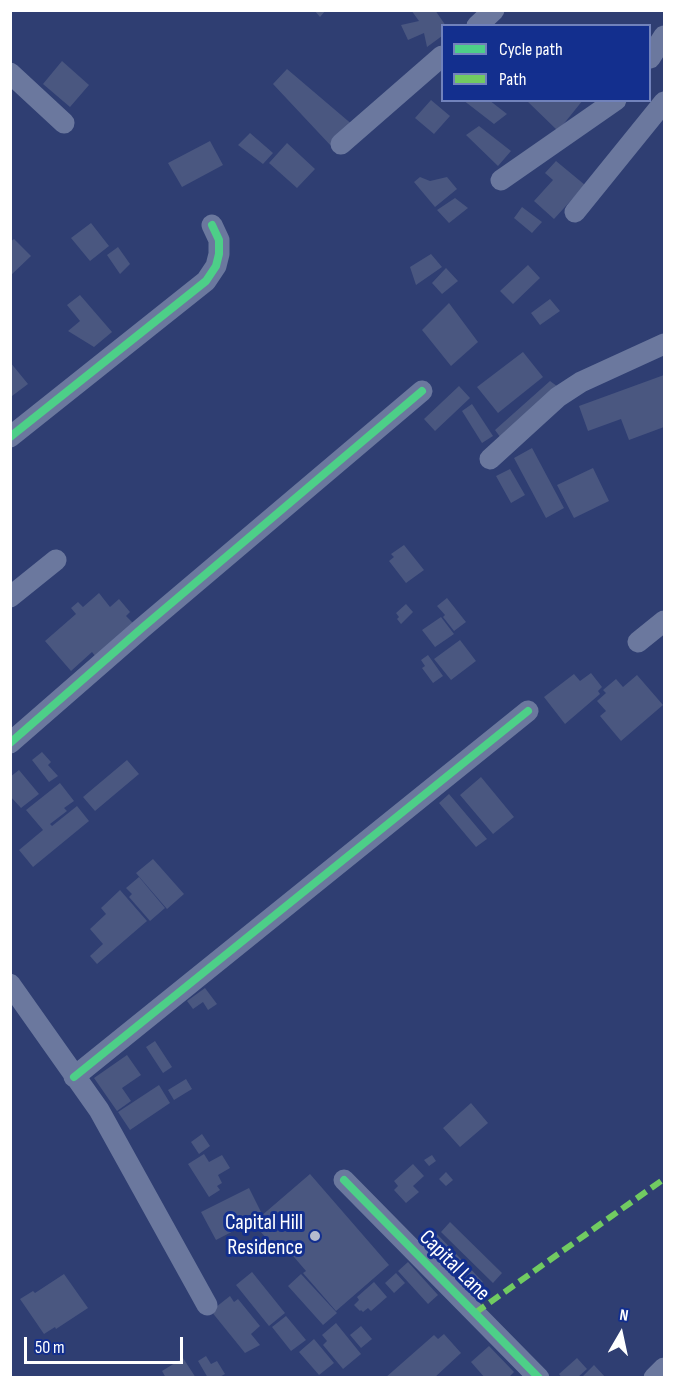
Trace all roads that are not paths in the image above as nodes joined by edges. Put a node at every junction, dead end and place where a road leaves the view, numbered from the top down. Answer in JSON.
{"nodes":[{"id":1,"x":494,"y":10,"type":"edge"},
{"id":2,"x":479,"y":24,"type":"edge"},
{"id":3,"x":664,"y":36,"type":"edge"},
{"id":4,"x":651,"y":56,"type":"edge"},
{"id":5,"x":441,"y":57,"type":"edge"},
{"id":6,"x":10,"y":73,"type":"edge"},
{"id":7,"x":613,"y":102,"type":"edge"},
{"id":8,"x":664,"y":102,"type":"edge"},
{"id":9,"x":64,"y":123,"type":"dead end"},
{"id":10,"x":341,"y":144,"type":"dead end"},
{"id":11,"x":501,"y":180,"type":"dead end"},
{"id":12,"x":575,"y":212,"type":"dead end"},
{"id":13,"x":212,"y":225,"type":"dead end"},
{"id":14,"x":664,"y":344,"type":"edge"},
{"id":15,"x":422,"y":392,"type":"dead end"},
{"id":16,"x":10,"y":437,"type":"edge"},
{"id":17,"x":490,"y":459,"type":"dead end"},
{"id":18,"x":56,"y":560,"type":"dead end"},
{"id":19,"x":10,"y":597,"type":"edge"},
{"id":20,"x":664,"y":621,"type":"edge"},
{"id":21,"x":638,"y":642,"type":"dead end"},
{"id":22,"x":528,"y":711,"type":"dead end"},
{"id":23,"x":10,"y":743,"type":"edge"},
{"id":24,"x":10,"y":984,"type":"edge"},
{"id":25,"x":74,"y":1077,"type":"junction"},
{"id":26,"x":344,"y":1180,"type":"dead end"},
{"id":27,"x":207,"y":1305,"type":"dead end"},
{"id":28,"x":664,"y":1368,"type":"edge"},
{"id":29,"x":539,"y":1377,"type":"edge"},
{"id":30,"x":654,"y":1377,"type":"edge"}],
"edges":[{"from":1,"to":2,"type":"street"},
{"from":3,"to":4,"type":"street"},
{"from":5,"to":10,"type":"street"},
{"from":6,"to":9,"type":"street"},
{"from":7,"to":11,"type":"street"},
{"from":8,"to":12,"type":"street"},
{"from":13,"to":16,"type":"street"},
{"from":14,"to":17,"type":"street"},
{"from":15,"to":23,"type":"street"},
{"from":18,"to":19,"type":"street"},
{"from":20,"to":21,"type":"street"},
{"from":22,"to":25,"type":"street"},
{"from":24,"to":25,"type":"street"},
{"from":25,"to":27,"type":"street"},
{"from":26,"to":29,"type":"street","name":"Capital Lane"},
{"from":28,"to":30,"type":"street"}]}
